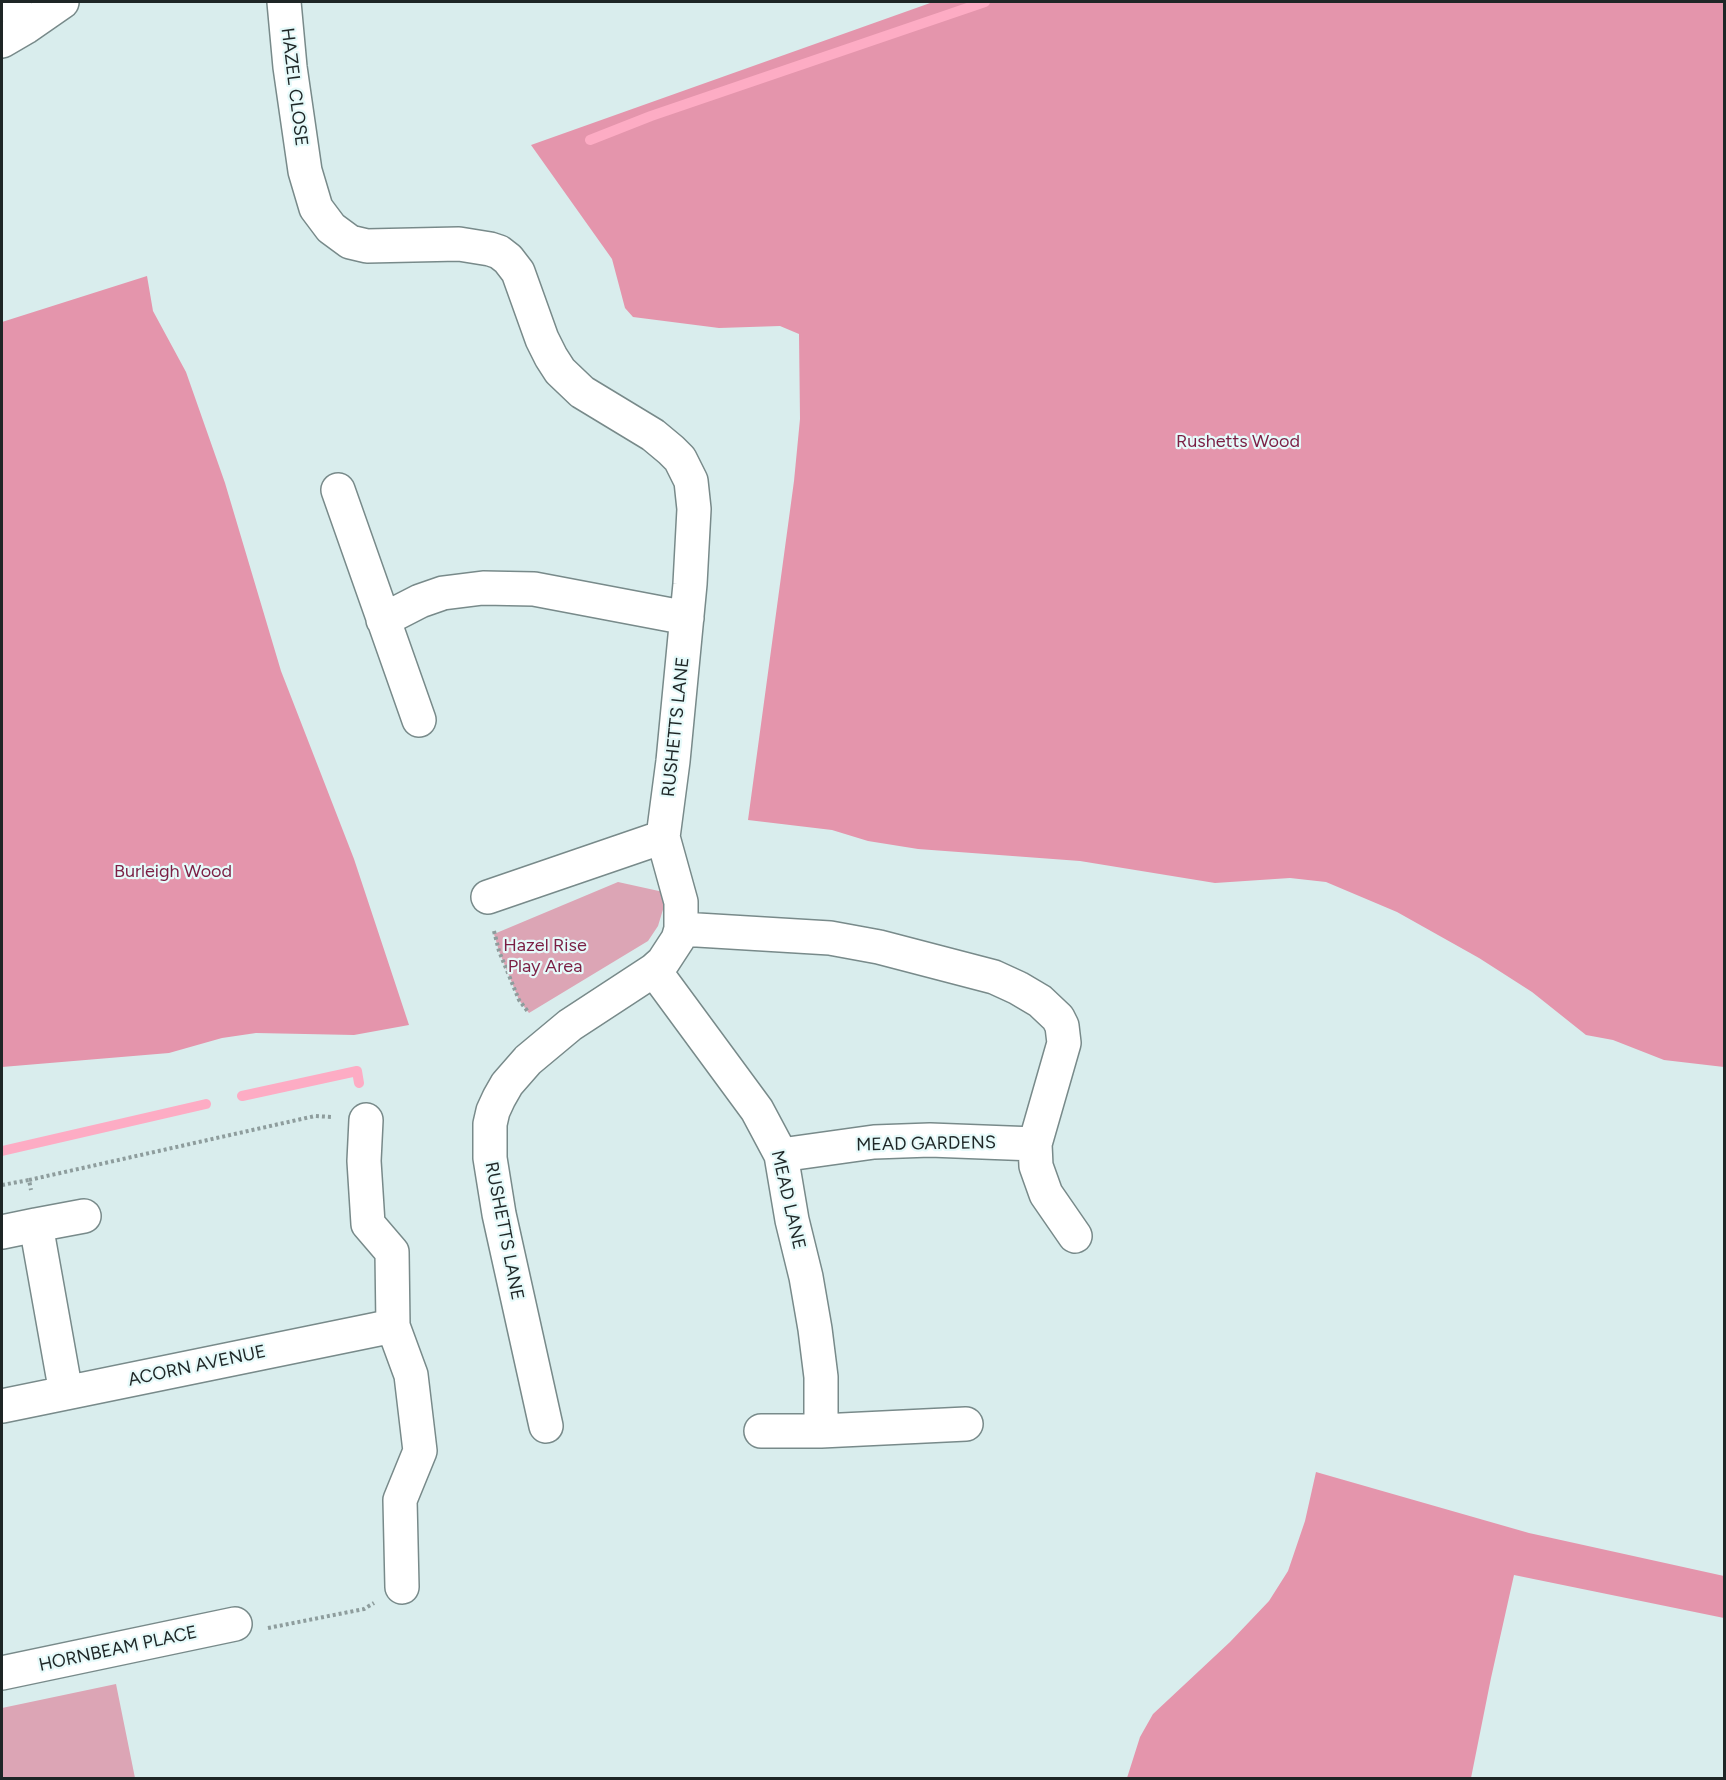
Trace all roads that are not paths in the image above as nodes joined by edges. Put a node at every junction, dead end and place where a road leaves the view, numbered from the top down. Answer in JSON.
{"nodes":[{"id":1,"x":62,"y":2,"type":"edge"},
{"id":2,"x":284,"y":2,"type":"edge"},
{"id":3,"x":13,"y":23,"type":"edge"},
{"id":4,"x":305,"y":171,"type":"joint"},
{"id":5,"x":338,"y":490,"type":"dead end"},
{"id":6,"x":687,"y":618,"type":"junction"},
{"id":7,"x":383,"y":620,"type":"junction"},
{"id":8,"x":419,"y":720,"type":"dead end"},
{"id":9,"x":663,"y":837,"type":"junction"},
{"id":10,"x":488,"y":897,"type":"road end"},
{"id":11,"x":681,"y":929,"type":"junction"},
{"id":12,"x":654,"y":970,"type":"junction"},
{"id":13,"x":366,"y":1120,"type":"road end"},
{"id":14,"x":1035,"y":1144,"type":"junction"},
{"id":15,"x":781,"y":1155,"type":"junction"},
{"id":16,"x":84,"y":1216,"type":"dead end"},
{"id":17,"x":36,"y":1225,"type":"junction"},
{"id":18,"x":2,"y":1232,"type":"edge"},
{"id":19,"x":1075,"y":1236,"type":"dead end"},
{"id":20,"x":393,"y":1326,"type":"junction"},
{"id":21,"x":66,"y":1393,"type":"junction"},
{"id":22,"x":2,"y":1406,"type":"edge"},
{"id":23,"x":966,"y":1424,"type":"dead end"},
{"id":24,"x":546,"y":1426,"type":"dead end"},
{"id":25,"x":762,"y":1431,"type":"dead end"},
{"id":26,"x":821,"y":1431,"type":"junction"},
{"id":27,"x":402,"y":1587,"type":"road end"},
{"id":28,"x":235,"y":1624,"type":"road end"},
{"id":29,"x":2,"y":1673,"type":"edge"}],
"edges":[{"from":1,"to":3,"type":"street"},
{"from":2,"to":4,"type":"street","name":"HAZEL CLOSE"},
{"from":4,"to":6,"type":"street","name":"RUSHETTS LANE"},
{"from":5,"to":7,"type":"street"},
{"from":6,"to":7,"type":"street"},
{"from":6,"to":9,"type":"street","name":"RUSHETTS LANE"},
{"from":7,"to":8,"type":"street"},
{"from":9,"to":10,"type":"street"},
{"from":9,"to":11,"type":"street","name":"RUSHETTS LANE"},
{"from":11,"to":12,"type":"street","name":"RUSHETTS LANE"},
{"from":11,"to":14,"type":"street"},
{"from":12,"to":15,"type":"street","name":"MEAD LANE"},
{"from":12,"to":24,"type":"street","name":"RUSHETTS LANE"},
{"from":13,"to":20,"type":"street"},
{"from":14,"to":15,"type":"street","name":"MEAD GARDENS"},
{"from":14,"to":19,"type":"street"},
{"from":15,"to":26,"type":"street","name":"MEAD LANE"},
{"from":16,"to":17,"type":"street"},
{"from":17,"to":18,"type":"street"},
{"from":17,"to":21,"type":"street"},
{"from":20,"to":21,"type":"street","name":"ACORN AVENUE"},
{"from":20,"to":27,"type":"street"},
{"from":21,"to":22,"type":"street","name":"ACORN AVENUE"},
{"from":23,"to":26,"type":"street"},
{"from":25,"to":26,"type":"street"},
{"from":28,"to":29,"type":"street","name":"HORNBEAM PLACE"}]}
